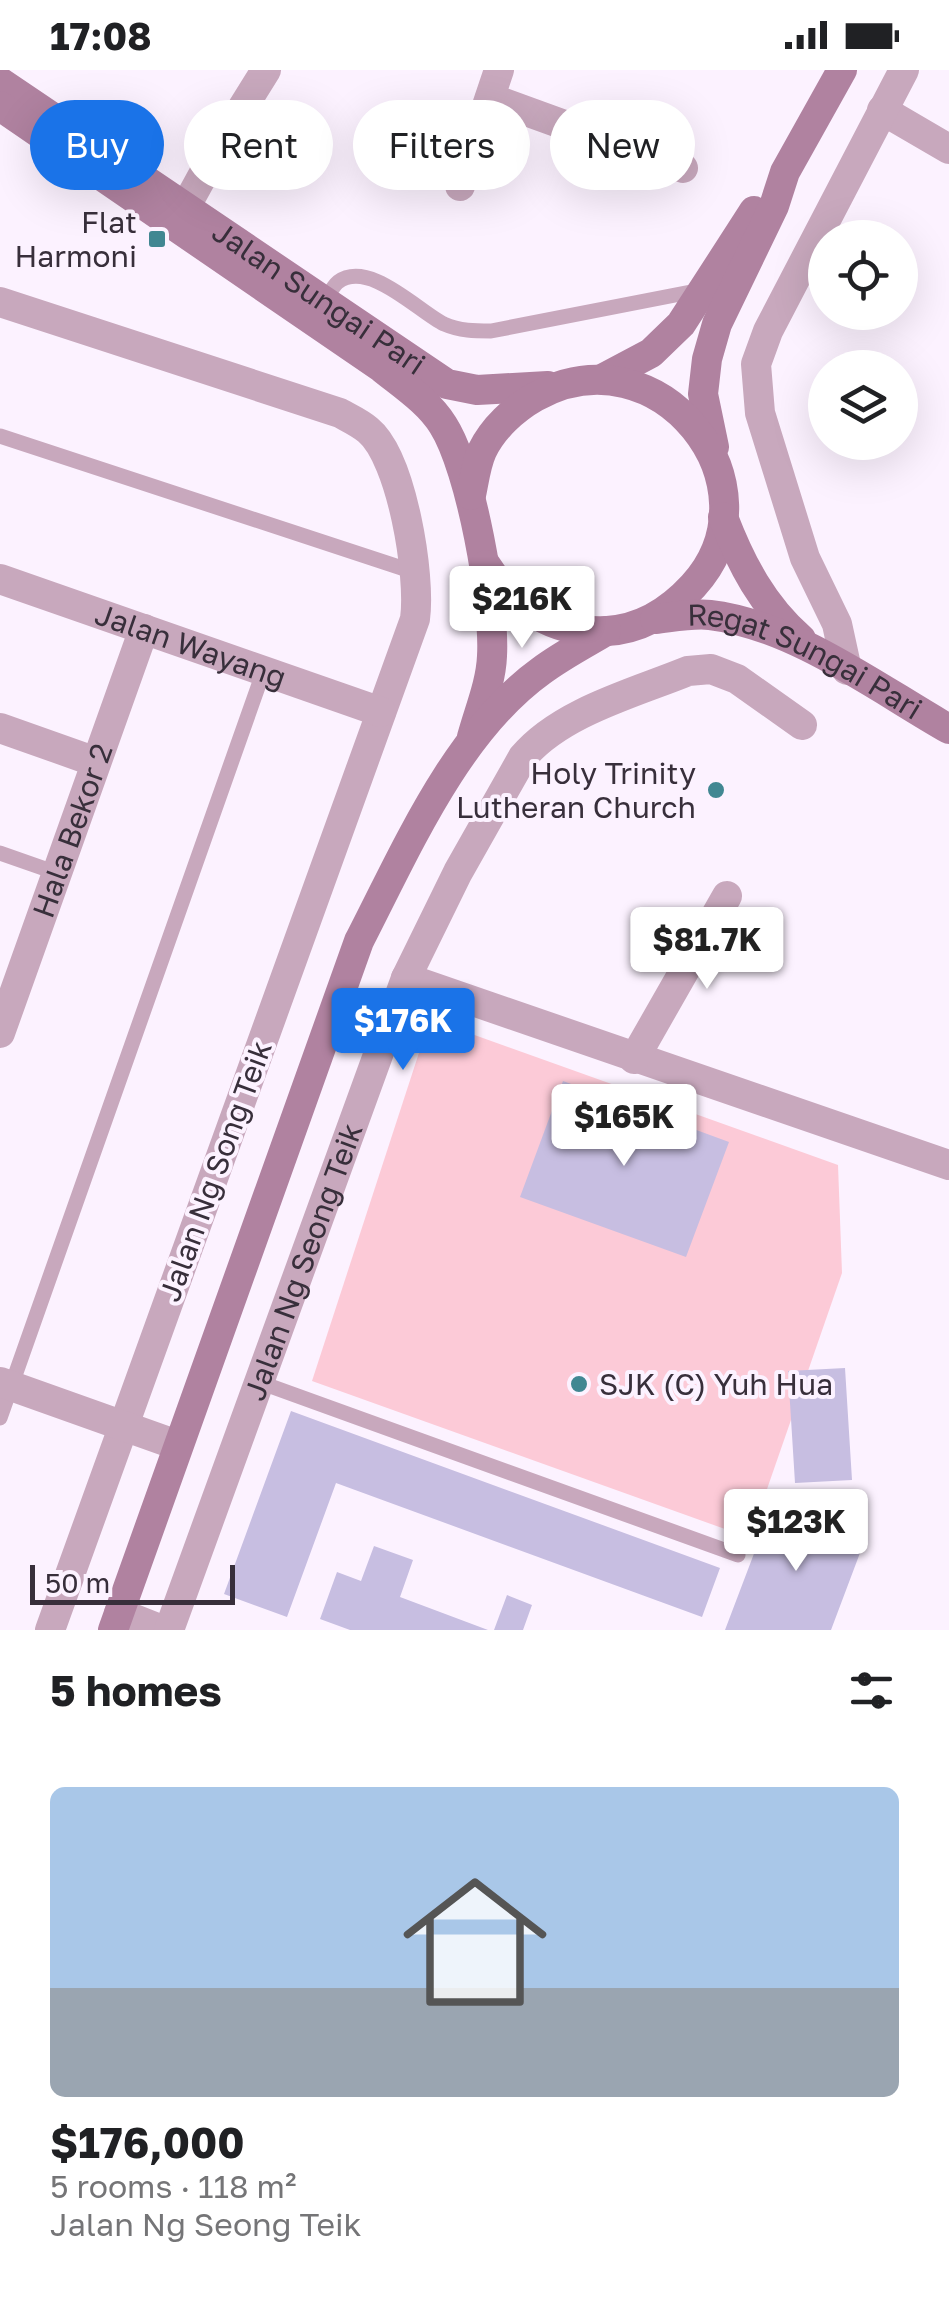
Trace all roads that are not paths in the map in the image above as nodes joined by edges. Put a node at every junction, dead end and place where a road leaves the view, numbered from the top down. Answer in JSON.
{"nodes":[{"id":1,"x":266,"y":70,"type":"edge"},
{"id":2,"x":842,"y":70,"type":"edge"},
{"id":3,"x":904,"y":70,"type":"edge"},
{"id":4,"x":0,"y":82,"type":"edge"},
{"id":5,"x":495,"y":84,"type":"edge"},
{"id":6,"x":0,"y":106,"type":"edge"},
{"id":7,"x":550,"y":109,"type":"edge"},
{"id":8,"x":882,"y":110,"type":"junction"},
{"id":9,"x":949,"y":149,"type":"edge"},
{"id":10,"x":784,"y":172,"type":"junction"},
{"id":11,"x":179,"y":215,"type":"junction"},
{"id":12,"x":702,"y":289,"type":"junction"},
{"id":13,"x":0,"y":302,"type":"edge"},
{"id":14,"x":324,"y":302,"type":"junction"},
{"id":15,"x":602,"y":379,"type":"junction"},
{"id":16,"x":556,"y":386,"type":"junction"},
{"id":17,"x":0,"y":436,"type":"edge"},
{"id":18,"x":718,"y":470,"type":"junction"},
{"id":19,"x":470,"y":498,"type":"junction"},
{"id":20,"x":723,"y":517,"type":"junction"},
{"id":21,"x":481,"y":557,"type":"junction"},
{"id":22,"x":417,"y":574,"type":"junction"},
{"id":23,"x":0,"y":579,"type":"edge"},
{"id":24,"x":652,"y":619,"type":"junction"},
{"id":25,"x":144,"y":629,"type":"junction"},
{"id":26,"x":606,"y":631,"type":"junction"},
{"id":27,"x":811,"y":648,"type":"junction"},
{"id":28,"x":264,"y":670,"type":"junction"},
{"id":29,"x":847,"y":670,"type":"junction"},
{"id":30,"x":381,"y":712,"type":"junction"},
{"id":31,"x":802,"y":725,"type":"dead end"},
{"id":32,"x":0,"y":728,"type":"edge"},
{"id":33,"x":949,"y":729,"type":"edge"},
{"id":34,"x":471,"y":740,"type":"junction"},
{"id":35,"x":96,"y":762,"type":"junction"},
{"id":36,"x":0,"y":853,"type":"edge"},
{"id":37,"x":57,"y":873,"type":"junction"},
{"id":38,"x":727,"y":896,"type":"dead end"},
{"id":39,"x":406,"y":978,"type":"junction"},
{"id":40,"x":8,"y":985,"type":"edge"},
{"id":41,"x":0,"y":1034,"type":"edge"},
{"id":42,"x":634,"y":1059,"type":"junction"},
{"id":43,"x":949,"y":1165,"type":"edge"},
{"id":44,"x":258,"y":1382,"type":"junction"},
{"id":45,"x":6,"y":1384,"type":"edge"},
{"id":46,"x":0,"y":1418,"type":"edge"},
{"id":47,"x":122,"y":1426,"type":"junction"},
{"id":48,"x":178,"y":1445,"type":"junction"},
{"id":49,"x":738,"y":1555,"type":"dead end"},
{"id":50,"x":116,"y":1622,"type":"edge"},
{"id":51,"x":50,"y":1630,"type":"edge"},
{"id":52,"x":166,"y":1630,"type":"edge"}],
"edges":[{"from":1,"to":11,"type":"street"},
{"from":2,"to":10,"type":"main road"},
{"from":3,"to":8,"type":"street"},
{"from":4,"to":11,"type":"main road","name":"Jalan Sungai Pari"},
{"from":5,"to":7,"type":"street"},
{"from":6,"to":11,"type":"main road"},
{"from":8,"to":9,"type":"street"},
{"from":8,"to":29,"type":"street"},
{"from":10,"to":12,"type":"main road"},
{"from":10,"to":18,"type":"main road"},
{"from":11,"to":14,"type":"main road","name":"Jalan Sungai Pari"},
{"from":11,"to":19,"type":"main road"},
{"from":12,"to":14,"type":"lane"},
{"from":12,"to":15,"type":"main road"},
{"from":13,"to":22,"type":"street","name":"Jalan Ng Song Teik"},
{"from":14,"to":16,"type":"main road","name":"Jalan Sungai Pari"},
{"from":15,"to":16,"type":"main road"},
{"from":15,"to":18,"type":"main road"},
{"from":16,"to":19,"type":"main road"},
{"from":17,"to":22,"type":"lane"},
{"from":18,"to":20,"type":"main road"},
{"from":19,"to":21,"type":"main road"},
{"from":20,"to":24,"type":"main road"},
{"from":20,"to":27,"type":"main road"},
{"from":21,"to":26,"type":"main road"},
{"from":21,"to":34,"type":"main road"},
{"from":22,"to":30,"type":"street","name":"Jalan Ng Song Teik"},
{"from":23,"to":25,"type":"street","name":"Jalan Wayang"},
{"from":24,"to":26,"type":"main road"},
{"from":24,"to":27,"type":"main road","name":"Regat Sungai Pari"},
{"from":25,"to":28,"type":"street","name":"Jalan Wayang"},
{"from":25,"to":35,"type":"street","name":"Hala Bekor 2"},
{"from":26,"to":34,"type":"main road"},
{"from":27,"to":29,"type":"main road","name":"Regat Sungai Pari"},
{"from":28,"to":30,"type":"street","name":"Jalan Wayang"},
{"from":28,"to":45,"type":"lane"},
{"from":29,"to":33,"type":"main road","name":"Regat Sungai Pari"},
{"from":30,"to":47,"type":"street","name":"Jalan Ng Song Teik"},
{"from":31,"to":39,"type":"street","name":"Jalan Ng Seong Teik"},
{"from":32,"to":35,"type":"street"},
{"from":34,"to":48,"type":"main road","name":"Jalan Ng Seong Teik"},
{"from":35,"to":37,"type":"street","name":"Hala Bekor 2"},
{"from":36,"to":37,"type":"lane"},
{"from":37,"to":40,"type":"street","name":"Hala Bekor 2"},
{"from":38,"to":42,"type":"street"},
{"from":39,"to":42,"type":"street"},
{"from":39,"to":44,"type":"street","name":"Jalan Ng Seong Teik"},
{"from":40,"to":41,"type":"street","name":"Hala Bekor 2"},
{"from":42,"to":43,"type":"street"},
{"from":44,"to":49,"type":"lane"},
{"from":44,"to":52,"type":"street","name":"Jalan Ng Seong Teik"},
{"from":45,"to":46,"type":"lane"},
{"from":45,"to":47,"type":"street"},
{"from":47,"to":48,"type":"street"},
{"from":47,"to":51,"type":"street","name":"Jalan Ng Song Teik"},
{"from":48,"to":50,"type":"main road","name":"Jalan Ng Seong Teik"},
{"from":50,"to":52,"type":"street"}]}
